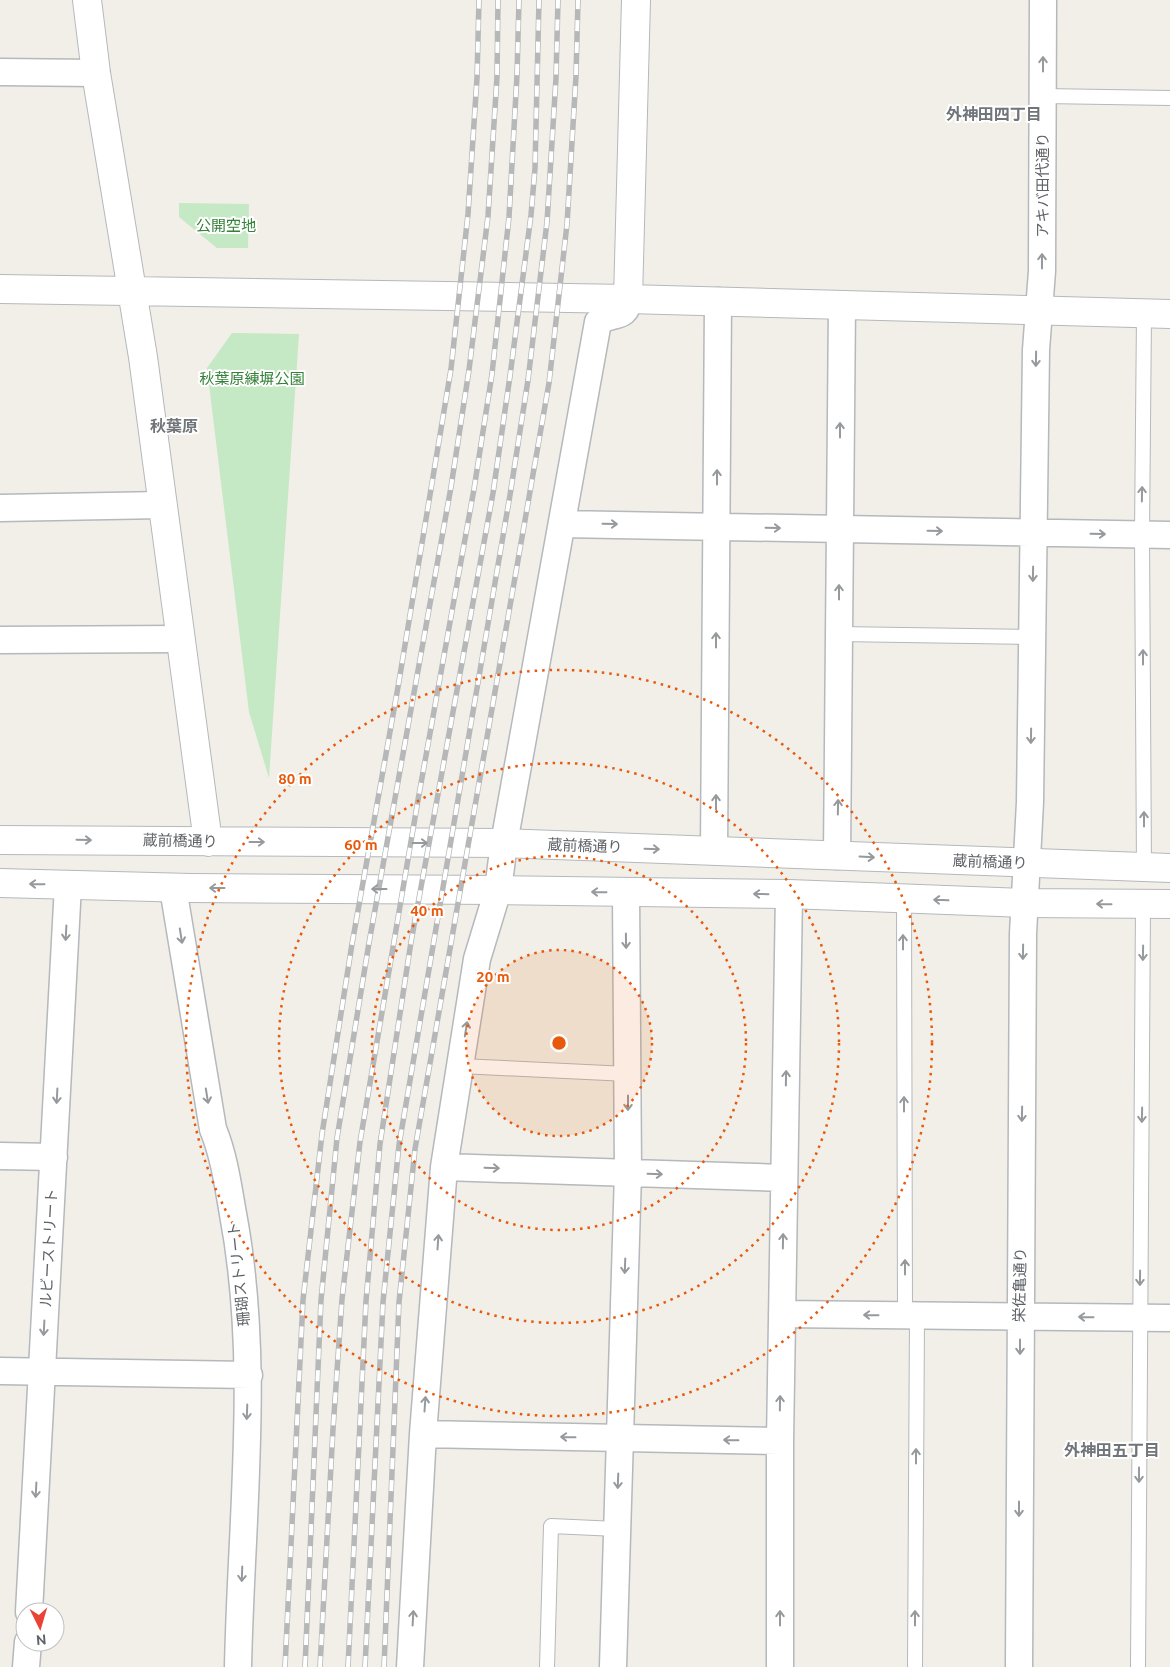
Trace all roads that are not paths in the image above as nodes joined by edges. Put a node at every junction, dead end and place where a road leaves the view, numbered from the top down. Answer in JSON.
{"nodes":[{"id":1,"x":87,"y":0,"type":"edge"},
{"id":2,"x":636,"y":0,"type":"edge"},
{"id":3,"x":1043,"y":0,"type":"edge"},
{"id":4,"x":0,"y":72,"type":"edge"},
{"id":5,"x":96,"y":73,"type":"junction"},
{"id":6,"x":1043,"y":96,"type":"junction"},
{"id":7,"x":1170,"y":98,"type":"edge"},
{"id":8,"x":0,"y":289,"type":"edge"},
{"id":9,"x":133,"y":291,"type":"junction"},
{"id":10,"x":628,"y":299,"type":"junction"},
{"id":11,"x":718,"y":302,"type":"junction"},
{"id":12,"x":842,"y":305,"type":"junction"},
{"id":13,"x":1038,"y":310,"type":"junction"},
{"id":14,"x":1157,"y":313,"type":"edge"},
{"id":15,"x":162,"y":506,"type":"junction"},
{"id":16,"x":0,"y":508,"type":"edge"},
{"id":17,"x":562,"y":524,"type":"junction"},
{"id":18,"x":717,"y":527,"type":"junction"},
{"id":19,"x":840,"y":529,"type":"junction"},
{"id":20,"x":1034,"y":533,"type":"junction"},
{"id":21,"x":1142,"y":535,"type":"junction"},
{"id":22,"x":1170,"y":535,"type":"edge"},
{"id":23,"x":839,"y":634,"type":"junction"},
{"id":24,"x":1032,"y":637,"type":"junction"},
{"id":25,"x":180,"y":639,"type":"junction"},
{"id":26,"x":0,"y":640,"type":"edge"},
{"id":27,"x":0,"y":840,"type":"edge"},
{"id":28,"x":208,"y":842,"type":"junction"},
{"id":29,"x":504,"y":843,"type":"junction"},
{"id":30,"x":714,"y":851,"type":"junction"},
{"id":31,"x":836,"y":856,"type":"junction"},
{"id":32,"x":1027,"y":864,"type":"junction"},
{"id":33,"x":1157,"y":868,"type":"edge"},
{"id":34,"x":0,"y":883,"type":"edge"},
{"id":35,"x":68,"y":885,"type":"junction"},
{"id":36,"x":173,"y":888,"type":"junction"},
{"id":37,"x":498,"y":890,"type":"junction"},
{"id":38,"x":626,"y":892,"type":"junction"},
{"id":39,"x":789,"y":894,"type":"junction"},
{"id":40,"x":904,"y":898,"type":"junction"},
{"id":41,"x":1025,"y":903,"type":"junction"},
{"id":42,"x":1143,"y":904,"type":"junction"},
{"id":43,"x":1170,"y":904,"type":"edge"},
{"id":44,"x":460,"y":1066,"type":"junction"},
{"id":45,"x":628,"y":1074,"type":"junction"},
{"id":46,"x":0,"y":1156,"type":"edge"},
{"id":47,"x":54,"y":1157,"type":"junction"},
{"id":48,"x":444,"y":1167,"type":"junction"},
{"id":49,"x":628,"y":1173,"type":"junction"},
{"id":50,"x":784,"y":1178,"type":"junction"},
{"id":51,"x":782,"y":1314,"type":"junction"},
{"id":52,"x":911,"y":1316,"type":"junction"},
{"id":53,"x":1020,"y":1317,"type":"junction"},
{"id":54,"x":1139,"y":1318,"type":"junction"},
{"id":55,"x":1170,"y":1318,"type":"edge"},
{"id":56,"x":0,"y":1371,"type":"edge"},
{"id":57,"x":42,"y":1372,"type":"junction"},
{"id":58,"x":249,"y":1375,"type":"junction"},
{"id":59,"x":423,"y":1434,"type":"junction"},
{"id":60,"x":620,"y":1438,"type":"junction"},
{"id":61,"x":780,"y":1441,"type":"junction"},
{"id":62,"x":617,"y":1529,"type":"junction"},
{"id":63,"x":30,"y":1602,"type":"edge"},
{"id":64,"x":27,"y":1652,"type":"edge"},
{"id":65,"x":26,"y":1667,"type":"edge"},
{"id":66,"x":238,"y":1667,"type":"edge"},
{"id":67,"x":410,"y":1667,"type":"edge"},
{"id":68,"x":547,"y":1667,"type":"edge"},
{"id":69,"x":613,"y":1667,"type":"edge"},
{"id":70,"x":780,"y":1667,"type":"edge"},
{"id":71,"x":915,"y":1667,"type":"edge"},
{"id":72,"x":1018,"y":1667,"type":"edge"},
{"id":73,"x":1138,"y":1667,"type":"edge"}],
"edges":[{"from":1,"to":5,"type":"street"},
{"from":2,"to":10,"type":"street"},
{"from":6,"to":3,"type":"street","name":"アキバ田代通り","one_way":true},
{"from":4,"to":5,"type":"street"},
{"from":5,"to":9,"type":"street"},
{"from":6,"to":7,"type":"lane"},
{"from":13,"to":6,"type":"street","name":"アキバ田代通り","one_way":true},
{"from":8,"to":9,"type":"street"},
{"from":9,"to":10,"type":"street"},
{"from":9,"to":15,"type":"street"},
{"from":10,"to":11,"type":"street"},
{"from":10,"to":17,"type":"street"},
{"from":11,"to":12,"type":"street"},
{"from":18,"to":11,"type":"street","one_way":true},
{"from":12,"to":13,"type":"street"},
{"from":19,"to":12,"type":"street","one_way":true},
{"from":13,"to":14,"type":"street"},
{"from":13,"to":20,"type":"street","name":"アキバ田代通り","one_way":true},
{"from":21,"to":14,"type":"lane","one_way":true},
{"from":15,"to":16,"type":"street"},
{"from":15,"to":25,"type":"street"},
{"from":17,"to":18,"type":"street","one_way":true},
{"from":17,"to":29,"type":"street"},
{"from":18,"to":19,"type":"street","one_way":true},
{"from":30,"to":18,"type":"street","one_way":true},
{"from":19,"to":20,"type":"street","one_way":true},
{"from":23,"to":19,"type":"street","one_way":true},
{"from":20,"to":21,"type":"street","one_way":true},
{"from":20,"to":24,"type":"street","name":"アキバ田代通り","one_way":true},
{"from":21,"to":22,"type":"street"},
{"from":33,"to":21,"type":"lane","one_way":true},
{"from":23,"to":24,"type":"lane"},
{"from":31,"to":23,"type":"street","one_way":true},
{"from":24,"to":32,"type":"street","name":"栄佐亀通り","one_way":true},
{"from":25,"to":26,"type":"street"},
{"from":25,"to":28,"type":"street"},
{"from":27,"to":28,"type":"street","name":"蔵前橋通り","one_way":true},
{"from":28,"to":29,"type":"street","name":"蔵前橋通り","one_way":true},
{"from":29,"to":30,"type":"street","name":"蔵前橋通り","one_way":true},
{"from":29,"to":37,"type":"street"},
{"from":30,"to":31,"type":"street","name":"蔵前橋通り"},
{"from":31,"to":32,"type":"street","name":"蔵前橋通り","one_way":true},
{"from":32,"to":33,"type":"street","name":"蔵前橋通り"},
{"from":32,"to":41,"type":"street","name":"栄佐亀通り"},
{"from":35,"to":34,"type":"street","one_way":true},
{"from":35,"to":36,"type":"street"},
{"from":35,"to":47,"type":"street","name":"ルビーストリート","one_way":true},
{"from":37,"to":36,"type":"street","one_way":true},
{"from":36,"to":58,"type":"street","name":"珊瑚ストリート","one_way":true},
{"from":38,"to":37,"type":"street","one_way":true},
{"from":44,"to":37,"type":"street","one_way":true},
{"from":39,"to":38,"type":"street","one_way":true},
{"from":38,"to":45,"type":"street","one_way":true},
{"from":39,"to":40,"type":"street"},
{"from":50,"to":39,"type":"street","one_way":true},
{"from":41,"to":40,"type":"street","one_way":true},
{"from":52,"to":40,"type":"lane","one_way":true},
{"from":42,"to":41,"type":"street","one_way":true},
{"from":41,"to":53,"type":"street","name":"栄佐亀通り","one_way":true},
{"from":42,"to":43,"type":"street"},
{"from":42,"to":54,"type":"lane","one_way":true},
{"from":44,"to":45,"type":"lane"},
{"from":44,"to":48,"type":"street"},
{"from":45,"to":49,"type":"street","one_way":true},
{"from":46,"to":47,"type":"street"},
{"from":47,"to":57,"type":"street","name":"ルビーストリート","one_way":true},
{"from":48,"to":49,"type":"street","one_way":true},
{"from":59,"to":48,"type":"street","one_way":true},
{"from":49,"to":50,"type":"street","one_way":true},
{"from":49,"to":60,"type":"street","one_way":true},
{"from":51,"to":50,"type":"street","one_way":true},
{"from":52,"to":51,"type":"street","one_way":true},
{"from":61,"to":51,"type":"street","one_way":true},
{"from":52,"to":53,"type":"street"},
{"from":71,"to":52,"type":"lane","one_way":true},
{"from":54,"to":53,"type":"street","one_way":true},
{"from":53,"to":72,"type":"street","name":"栄佐亀通り","one_way":true},
{"from":54,"to":55,"type":"street"},
{"from":54,"to":73,"type":"lane","one_way":true},
{"from":56,"to":57,"type":"street"},
{"from":57,"to":58,"type":"street"},
{"from":57,"to":63,"type":"street","name":"ルビーストリート","one_way":true},
{"from":58,"to":66,"type":"street","name":"珊瑚ストリート","one_way":true},
{"from":60,"to":59,"type":"street","one_way":true},
{"from":67,"to":59,"type":"street","one_way":true},
{"from":61,"to":60,"type":"street","one_way":true},
{"from":60,"to":62,"type":"street","one_way":true},
{"from":70,"to":61,"type":"street","one_way":true},
{"from":62,"to":68,"type":"lane"},
{"from":62,"to":69,"type":"street"},
{"from":64,"to":65,"type":"street"}]}
